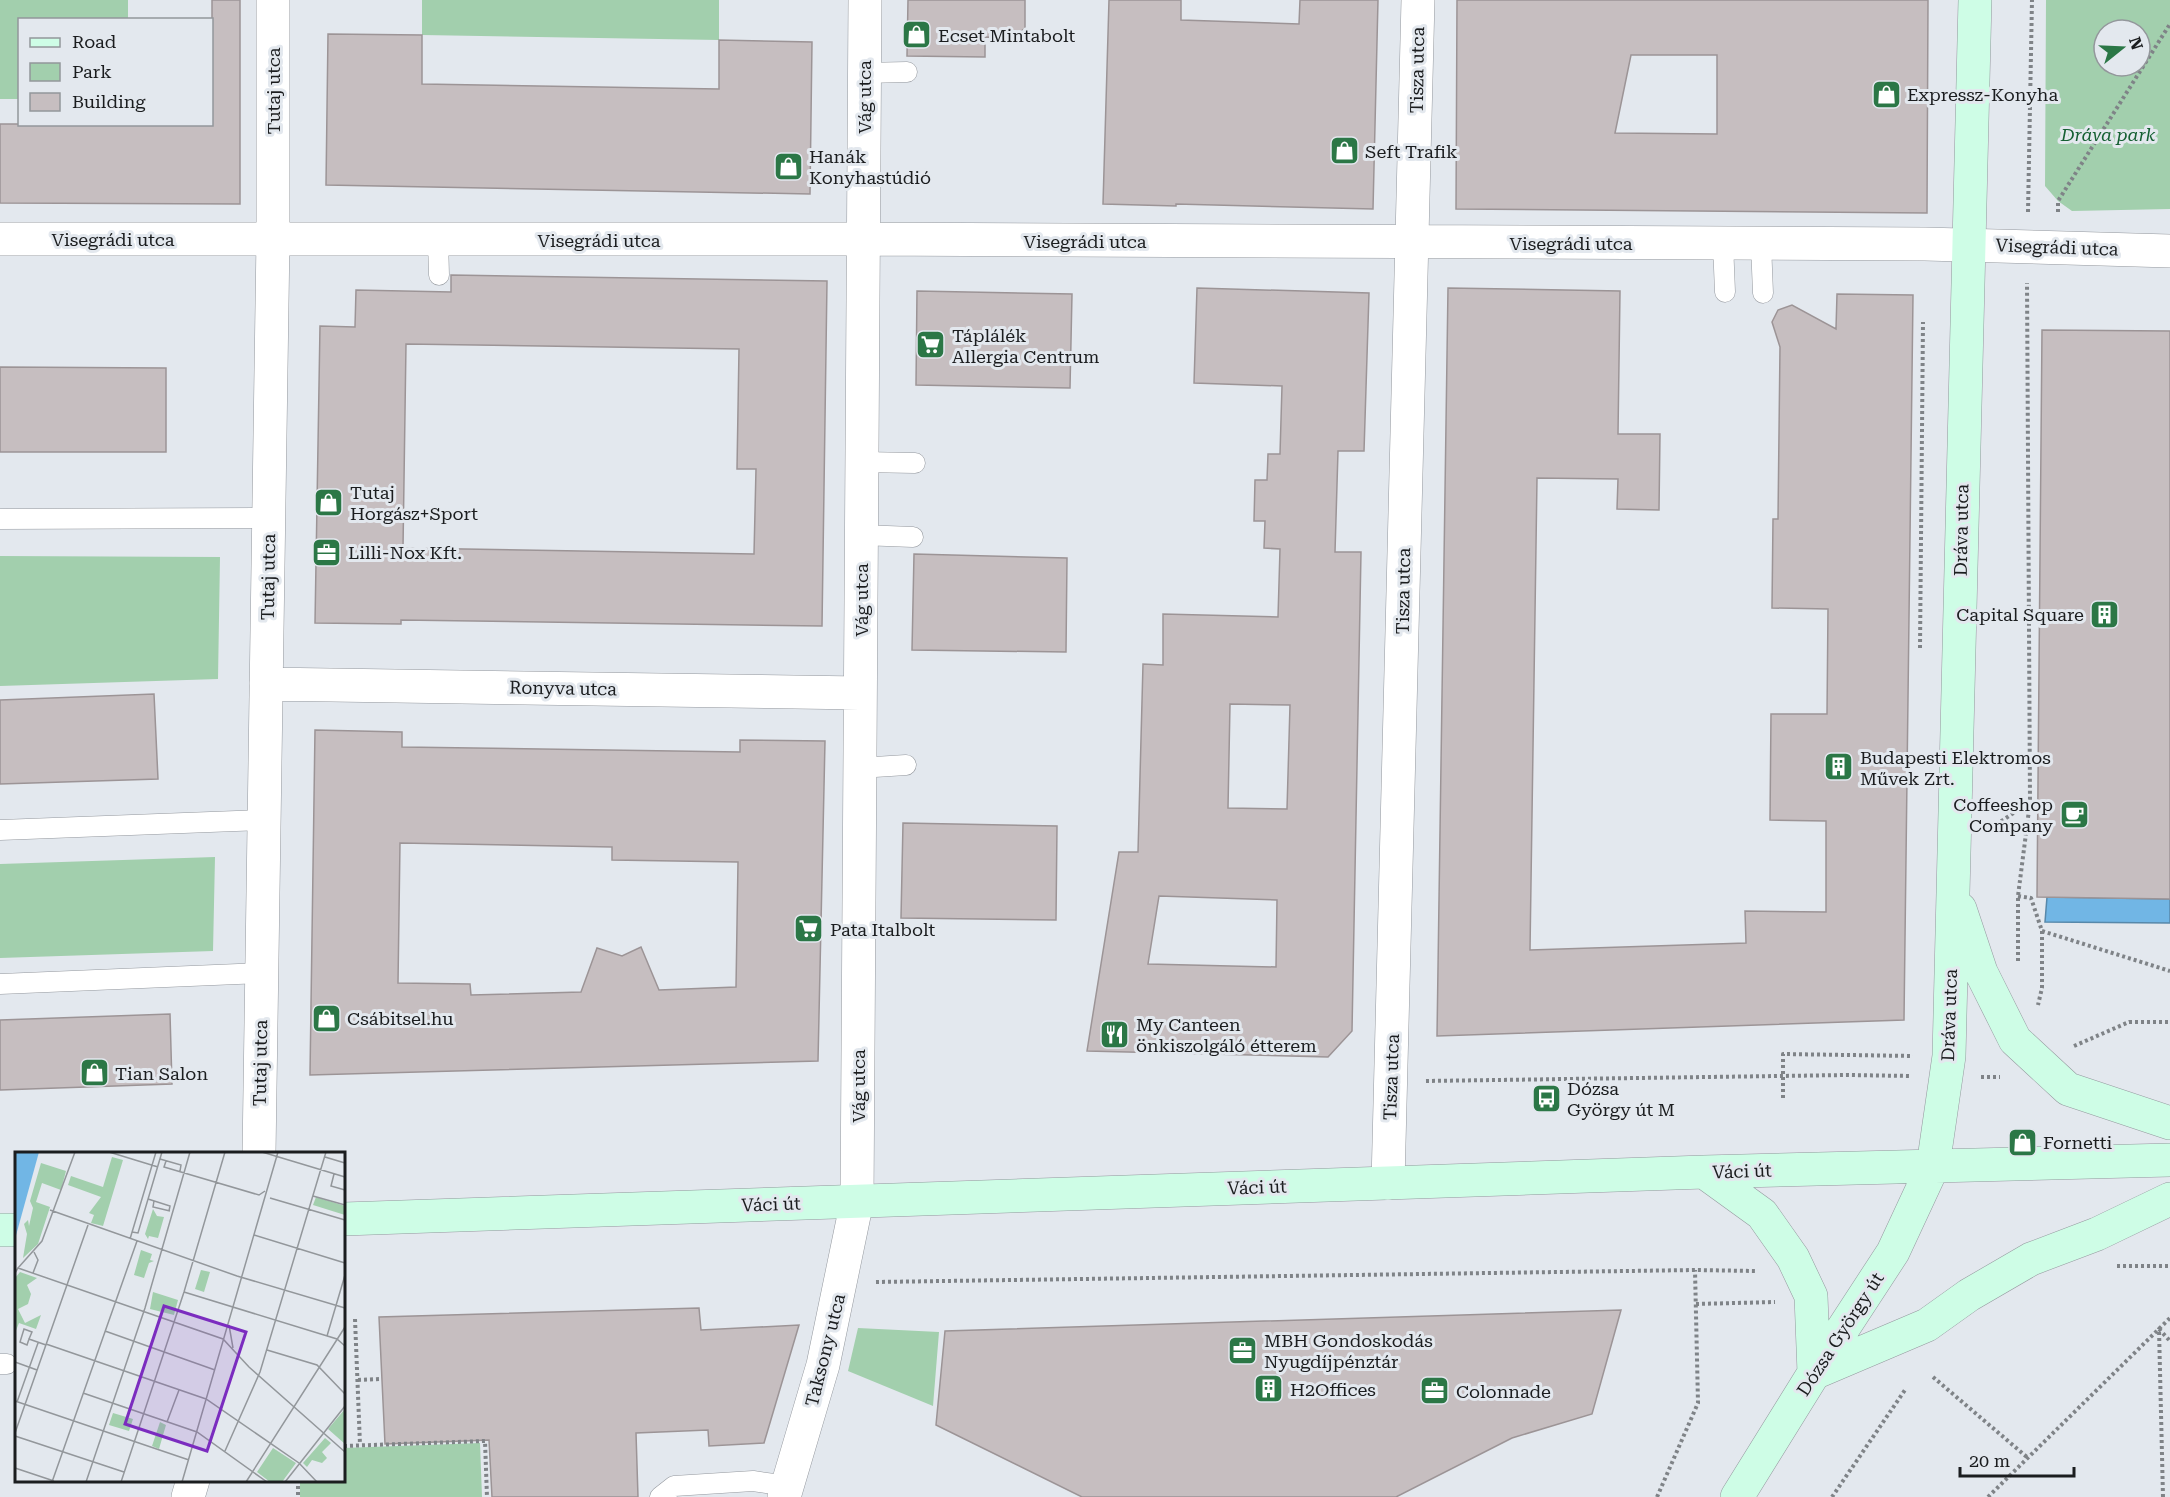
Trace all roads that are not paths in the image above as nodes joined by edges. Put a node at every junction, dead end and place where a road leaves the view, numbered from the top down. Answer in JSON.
{"nodes":[{"id":1,"x":273,"y":0,"type":"edge"},
{"id":2,"x":865,"y":0,"type":"edge"},
{"id":3,"x":1418,"y":0,"type":"edge"},
{"id":4,"x":1975,"y":0,"type":"edge"},
{"id":5,"x":907,"y":72,"type":"dead end"},
{"id":6,"x":864,"y":73,"type":"junction"},
{"id":7,"x":0,"y":239,"type":"edge"},
{"id":8,"x":273,"y":239,"type":"junction"},
{"id":9,"x":863,"y":239,"type":"junction"},
{"id":10,"x":438,"y":240,"type":"junction"},
{"id":11,"x":1412,"y":243,"type":"junction"},
{"id":12,"x":1723,"y":243,"type":"junction"},
{"id":13,"x":1761,"y":244,"type":"junction"},
{"id":14,"x":1969,"y":244,"type":"junction"},
{"id":15,"x":2170,"y":251,"type":"edge"},
{"id":16,"x":439,"y":275,"type":"dead end"},
{"id":17,"x":1725,"y":292,"type":"dead end"},
{"id":18,"x":1763,"y":293,"type":"dead end"},
{"id":19,"x":862,"y":462,"type":"junction"},
{"id":20,"x":915,"y":463,"type":"dead end"},
{"id":21,"x":269,"y":518,"type":"junction"},
{"id":22,"x":0,"y":519,"type":"edge"},
{"id":23,"x":861,"y":535,"type":"junction"},
{"id":24,"x":913,"y":537,"type":"dead end"},
{"id":25,"x":266,"y":684,"type":"junction"},
{"id":26,"x":860,"y":693,"type":"junction"},
{"id":27,"x":906,"y":765,"type":"dead end"},
{"id":28,"x":860,"y":768,"type":"junction"},
{"id":29,"x":264,"y":819,"type":"junction"},
{"id":30,"x":0,"y":830,"type":"edge"},
{"id":31,"x":1952,"y":888,"type":"junction"},
{"id":32,"x":262,"y":973,"type":"junction"},
{"id":33,"x":0,"y":984,"type":"edge"},
{"id":34,"x":2170,"y":1123,"type":"edge"},
{"id":35,"x":259,"y":1152,"type":"edge"},
{"id":36,"x":2170,"y":1160,"type":"edge"},
{"id":37,"x":1933,"y":1166,"type":"junction"},
{"id":38,"x":1704,"y":1172,"type":"junction"},
{"id":39,"x":1388,"y":1183,"type":"junction"},
{"id":40,"x":2170,"y":1199,"type":"edge"},
{"id":41,"x":857,"y":1201,"type":"junction"},
{"id":42,"x":345,"y":1219,"type":"edge"},
{"id":43,"x":1814,"y":1373,"type":"junction"},
{"id":44,"x":192,"y":1482,"type":"edge"},
{"id":45,"x":786,"y":1491,"type":"edge"},
{"id":46,"x":188,"y":1497,"type":"edge"},
{"id":47,"x":660,"y":1497,"type":"edge"},
{"id":48,"x":1737,"y":1497,"type":"edge"}],
"edges":[{"from":1,"to":8,"type":"street","name":"Tutaj utca"},
{"from":2,"to":6,"type":"street","name":"Vág utca"},
{"from":3,"to":11,"type":"street","name":"Tisza utca"},
{"from":4,"to":14,"type":"main road","name":"Dráva utca"},
{"from":5,"to":6,"type":"lane"},
{"from":6,"to":9,"type":"street","name":"Vág utca"},
{"from":7,"to":8,"type":"street","name":"Visegrádi utca"},
{"from":8,"to":10,"type":"street","name":"Visegrádi utca"},
{"from":8,"to":21,"type":"street","name":"Tutaj utca"},
{"from":9,"to":10,"type":"street","name":"Visegrádi utca"},
{"from":9,"to":11,"type":"street","name":"Visegrádi utca"},
{"from":9,"to":19,"type":"street","name":"Vág utca"},
{"from":10,"to":16,"type":"lane"},
{"from":11,"to":12,"type":"street","name":"Visegrádi utca"},
{"from":11,"to":39,"type":"street","name":"Tisza utca"},
{"from":12,"to":13,"type":"street","name":"Visegrádi utca"},
{"from":12,"to":17,"type":"lane"},
{"from":13,"to":14,"type":"street","name":"Visegrádi utca"},
{"from":13,"to":18,"type":"lane"},
{"from":14,"to":15,"type":"street","name":"Visegrádi utca"},
{"from":14,"to":31,"type":"main road","name":"Dráva utca"},
{"from":19,"to":20,"type":"lane"},
{"from":19,"to":23,"type":"street","name":"Vág utca"},
{"from":21,"to":22,"type":"lane"},
{"from":21,"to":25,"type":"street","name":"Tutaj utca"},
{"from":23,"to":24,"type":"lane"},
{"from":23,"to":26,"type":"street","name":"Vág utca"},
{"from":25,"to":26,"type":"street","name":"Ronyva utca"},
{"from":25,"to":29,"type":"street","name":"Tutaj utca"},
{"from":26,"to":28,"type":"street","name":"Vág utca"},
{"from":27,"to":28,"type":"lane"},
{"from":28,"to":41,"type":"street","name":"Vág utca"},
{"from":29,"to":30,"type":"lane"},
{"from":29,"to":32,"type":"street","name":"Tutaj utca"},
{"from":31,"to":34,"type":"main road"},
{"from":31,"to":37,"type":"main road","name":"Dráva utca"},
{"from":32,"to":33,"type":"lane"},
{"from":32,"to":35,"type":"street","name":"Tutaj utca"},
{"from":36,"to":37,"type":"main road","name":"Váci út"},
{"from":37,"to":38,"type":"main road","name":"Váci út"},
{"from":37,"to":43,"type":"main road","name":"Dózsa György út"},
{"from":38,"to":39,"type":"main road","name":"Váci út"},
{"from":38,"to":43,"type":"main road"},
{"from":39,"to":41,"type":"main road","name":"Váci út"},
{"from":40,"to":43,"type":"main road"},
{"from":41,"to":42,"type":"main road","name":"Váci út"},
{"from":41,"to":45,"type":"street","name":"Taksony utca"},
{"from":43,"to":48,"type":"main road","name":"Dózsa György út"},
{"from":44,"to":46,"type":"street"},
{"from":45,"to":47,"type":"lane"}]}
